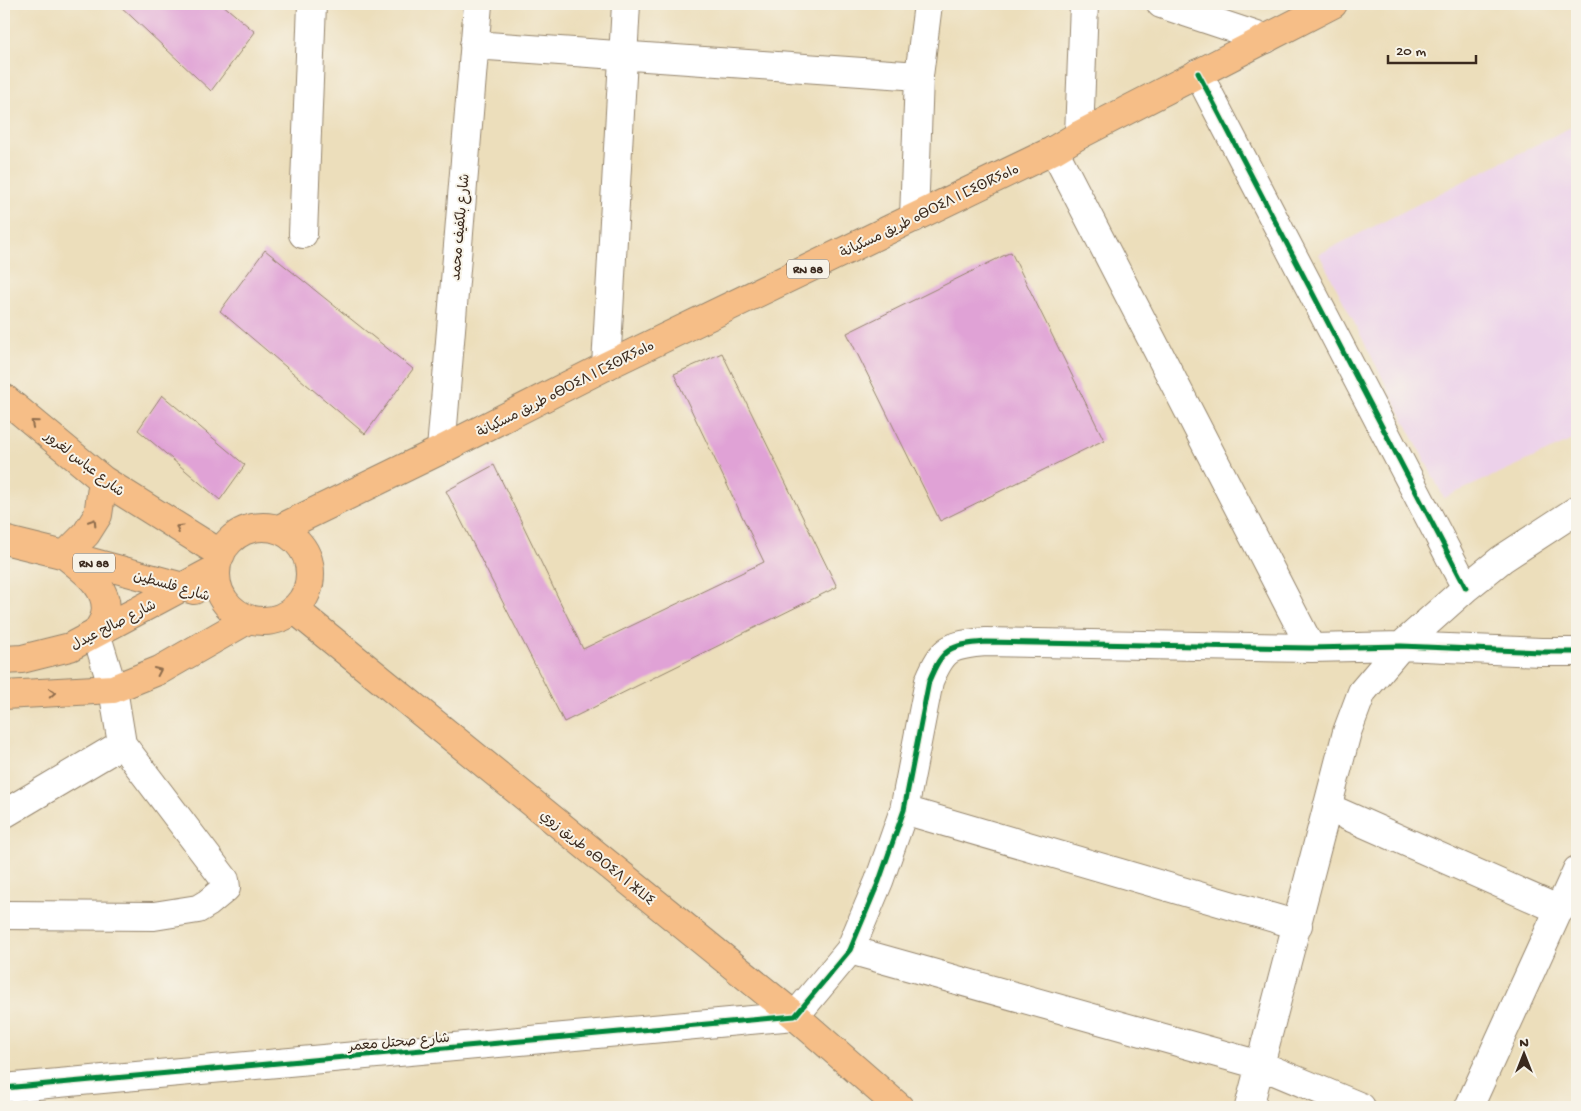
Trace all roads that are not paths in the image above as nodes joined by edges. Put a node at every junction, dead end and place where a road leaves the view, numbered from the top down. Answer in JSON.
{"nodes":[{"id":1,"x":312,"y":4,"type":"edge"},
{"id":2,"x":478,"y":4,"type":"edge"},
{"id":3,"x":626,"y":4,"type":"edge"},
{"id":4,"x":928,"y":4,"type":"edge"},
{"id":5,"x":1084,"y":4,"type":"edge"},
{"id":6,"x":1161,"y":4,"type":"edge"},
{"id":7,"x":1333,"y":4,"type":"edge"},
{"id":8,"x":1266,"y":39,"type":"junction"},
{"id":9,"x":474,"y":45,"type":"junction"},
{"id":10,"x":622,"y":55,"type":"junction"},
{"id":11,"x":1198,"y":73,"type":"junction"},
{"id":12,"x":919,"y":76,"type":"junction"},
{"id":13,"x":1079,"y":135,"type":"junction"},
{"id":14,"x":1054,"y":150,"type":"junction"},
{"id":15,"x":914,"y":218,"type":"junction"},
{"id":16,"x":302,"y":234,"type":"dead end"},
{"id":17,"x":606,"y":366,"type":"junction"},
{"id":18,"x":4,"y":398,"type":"edge"},
{"id":19,"x":442,"y":450,"type":"junction"},
{"id":20,"x":103,"y":480,"type":"junction"},
{"id":21,"x":1577,"y":510,"type":"edge"},
{"id":22,"x":279,"y":529,"type":"junction"},
{"id":23,"x":4,"y":540,"type":"edge"},
{"id":24,"x":65,"y":555,"type":"junction"},
{"id":25,"x":218,"y":562,"type":"junction"},
{"id":26,"x":184,"y":587,"type":"junction"},
{"id":27,"x":1466,"y":588,"type":"junction"},
{"id":28,"x":224,"y":600,"type":"junction"},
{"id":29,"x":294,"y":609,"type":"junction"},
{"id":30,"x":249,"y":619,"type":"junction"},
{"id":31,"x":96,"y":633,"type":"junction"},
{"id":32,"x":1401,"y":646,"type":"junction"},
{"id":33,"x":1311,"y":648,"type":"junction"},
{"id":34,"x":1541,"y":652,"type":"junction"},
{"id":35,"x":1577,"y":652,"type":"edge"},
{"id":36,"x":4,"y":660,"type":"edge"},
{"id":37,"x":1577,"y":670,"type":"edge"},
{"id":38,"x":113,"y":690,"type":"junction"},
{"id":39,"x":4,"y":695,"type":"edge"},
{"id":40,"x":122,"y":744,"type":"junction"},
{"id":41,"x":1327,"y":806,"type":"junction"},
{"id":42,"x":904,"y":810,"type":"junction"},
{"id":43,"x":4,"y":814,"type":"edge"},
{"id":44,"x":1577,"y":870,"type":"edge"},
{"id":45,"x":1560,"y":910,"type":"junction"},
{"id":46,"x":4,"y":915,"type":"edge"},
{"id":47,"x":1298,"y":924,"type":"junction"},
{"id":48,"x":850,"y":950,"type":"junction"},
{"id":49,"x":796,"y":1016,"type":"junction"},
{"id":50,"x":1260,"y":1065,"type":"junction"},
{"id":51,"x":4,"y":1088,"type":"edge"},
{"id":52,"x":899,"y":1107,"type":"edge"},
{"id":53,"x":1249,"y":1107,"type":"edge"},
{"id":54,"x":1361,"y":1107,"type":"edge"},
{"id":55,"x":1469,"y":1107,"type":"edge"}],
"edges":[{"from":1,"to":16,"type":"street"},
{"from":2,"to":9,"type":"street","name":"شارع بلكفيف محمد"},
{"from":3,"to":10,"type":"street"},
{"from":4,"to":12,"type":"street"},
{"from":5,"to":13,"type":"street"},
{"from":6,"to":8,"type":"street"},
{"from":7,"to":8,"type":"main road","name":"طريق مسكيانة ⴰⴱⵔⵉⴷ ⵏ ⵎⵉⵙⴽⵢⴰⵏⴰ","number":"RN 88"},
{"from":8,"to":11,"type":"main road","name":"طريق مسكيانة ⴰⴱⵔⵉⴷ ⵏ ⵎⵉⵙⴽⵢⴰⵏⴰ","number":"RN 88"},
{"from":9,"to":10,"type":"street"},
{"from":9,"to":19,"type":"street","name":"شارع بلكفيف محمد"},
{"from":10,"to":12,"type":"street"},
{"from":10,"to":17,"type":"street"},
{"from":11,"to":13,"type":"main road","name":"طريق مسكيانة ⴰⴱⵔⵉⴷ ⵏ ⵎⵉⵙⴽⵢⴰⵏⴰ","number":"RN 88"},
{"from":11,"to":27,"type":"street"},
{"from":12,"to":15,"type":"street"},
{"from":13,"to":14,"type":"main road","name":"طريق مسكيانة ⴰⴱⵔⵉⴷ ⵏ ⵎⵉⵙⴽⵢⴰⵏⴰ","number":"RN 88"},
{"from":14,"to":15,"type":"main road","name":"طريق مسكيانة ⴰⴱⵔⵉⴷ ⵏ ⵎⵉⵙⴽⵢⴰⵏⴰ","number":"RN 88"},
{"from":14,"to":33,"type":"street"},
{"from":15,"to":17,"type":"main road","name":"طريق مسكيانة ⴰⴱⵔⵉⴷ ⵏ ⵎⵉⵙⴽⵢⴰⵏⴰ","number":"RN 88"},
{"from":17,"to":19,"type":"main road","name":"طريق مسكيانة ⴰⴱⵔⵉⴷ ⵏ ⵎⵉⵙⴽⵢⴰⵏⴰ","number":"RN 88"},
{"from":20,"to":18,"type":"main road","name":"شارع عباس لغرور","one_way":true},
{"from":19,"to":22,"type":"main road","name":"طريق مسكيانة ⴰⴱⵔⵉⴷ ⵏ ⵎⵉⵙⴽⵢⴰⵏⴰ","number":"RN 88"},
{"from":24,"to":20,"type":"main road","one_way":true},
{"from":25,"to":20,"type":"main road","name":"شارع عباس لغرور","one_way":true},
{"from":21,"to":27,"type":"street"},
{"from":22,"to":25,"type":"main road"},
{"from":22,"to":29,"type":"main road"},
{"from":23,"to":24,"type":"main road","name":"شارع فلسطين","number":"RN 88"},
{"from":24,"to":26,"type":"main road","name":"شارع فلسطين","number":"RN 88"},
{"from":24,"to":31,"type":"main road"},
{"from":25,"to":26,"type":"main road","name":"شارع صالح عيدل"},
{"from":25,"to":28,"type":"main road"},
{"from":26,"to":28,"type":"main road","name":"شارع فلسطين","number":"RN 88"},
{"from":26,"to":31,"type":"main road","name":"شارع صالح عيدل"},
{"from":27,"to":32,"type":"street"},
{"from":28,"to":30,"type":"main road"},
{"from":29,"to":30,"type":"main road"},
{"from":29,"to":49,"type":"main road","name":"طريق زوي ⴰⴱⵔⵉⴷ ⵏ ⵣⵡⵉ"},
{"from":38,"to":30,"type":"main road","one_way":true},
{"from":31,"to":36,"type":"main road","name":"شارع صالح عيدل"},
{"from":31,"to":38,"type":"street"},
{"from":32,"to":33,"type":"street"},
{"from":32,"to":34,"type":"street"},
{"from":32,"to":41,"type":"street"},
{"from":33,"to":42,"type":"street"},
{"from":34,"to":35,"type":"street"},
{"from":34,"to":37,"type":"street"},
{"from":39,"to":38,"type":"main road","one_way":true},
{"from":38,"to":40,"type":"street"},
{"from":40,"to":43,"type":"street"},
{"from":40,"to":46,"type":"street"},
{"from":41,"to":45,"type":"street"},
{"from":41,"to":47,"type":"street"},
{"from":42,"to":47,"type":"street"},
{"from":42,"to":48,"type":"street"},
{"from":44,"to":45,"type":"street"},
{"from":45,"to":55,"type":"street"},
{"from":47,"to":50,"type":"street"},
{"from":48,"to":49,"type":"street"},
{"from":48,"to":50,"type":"street"},
{"from":49,"to":51,"type":"street","name":"شارع صحتل معمر"},
{"from":49,"to":52,"type":"main road","name":"طريق زوي ⴰⴱⵔⵉⴷ ⵏ ⵣⵡⵉ"},
{"from":50,"to":53,"type":"street"},
{"from":50,"to":54,"type":"street"}]}
